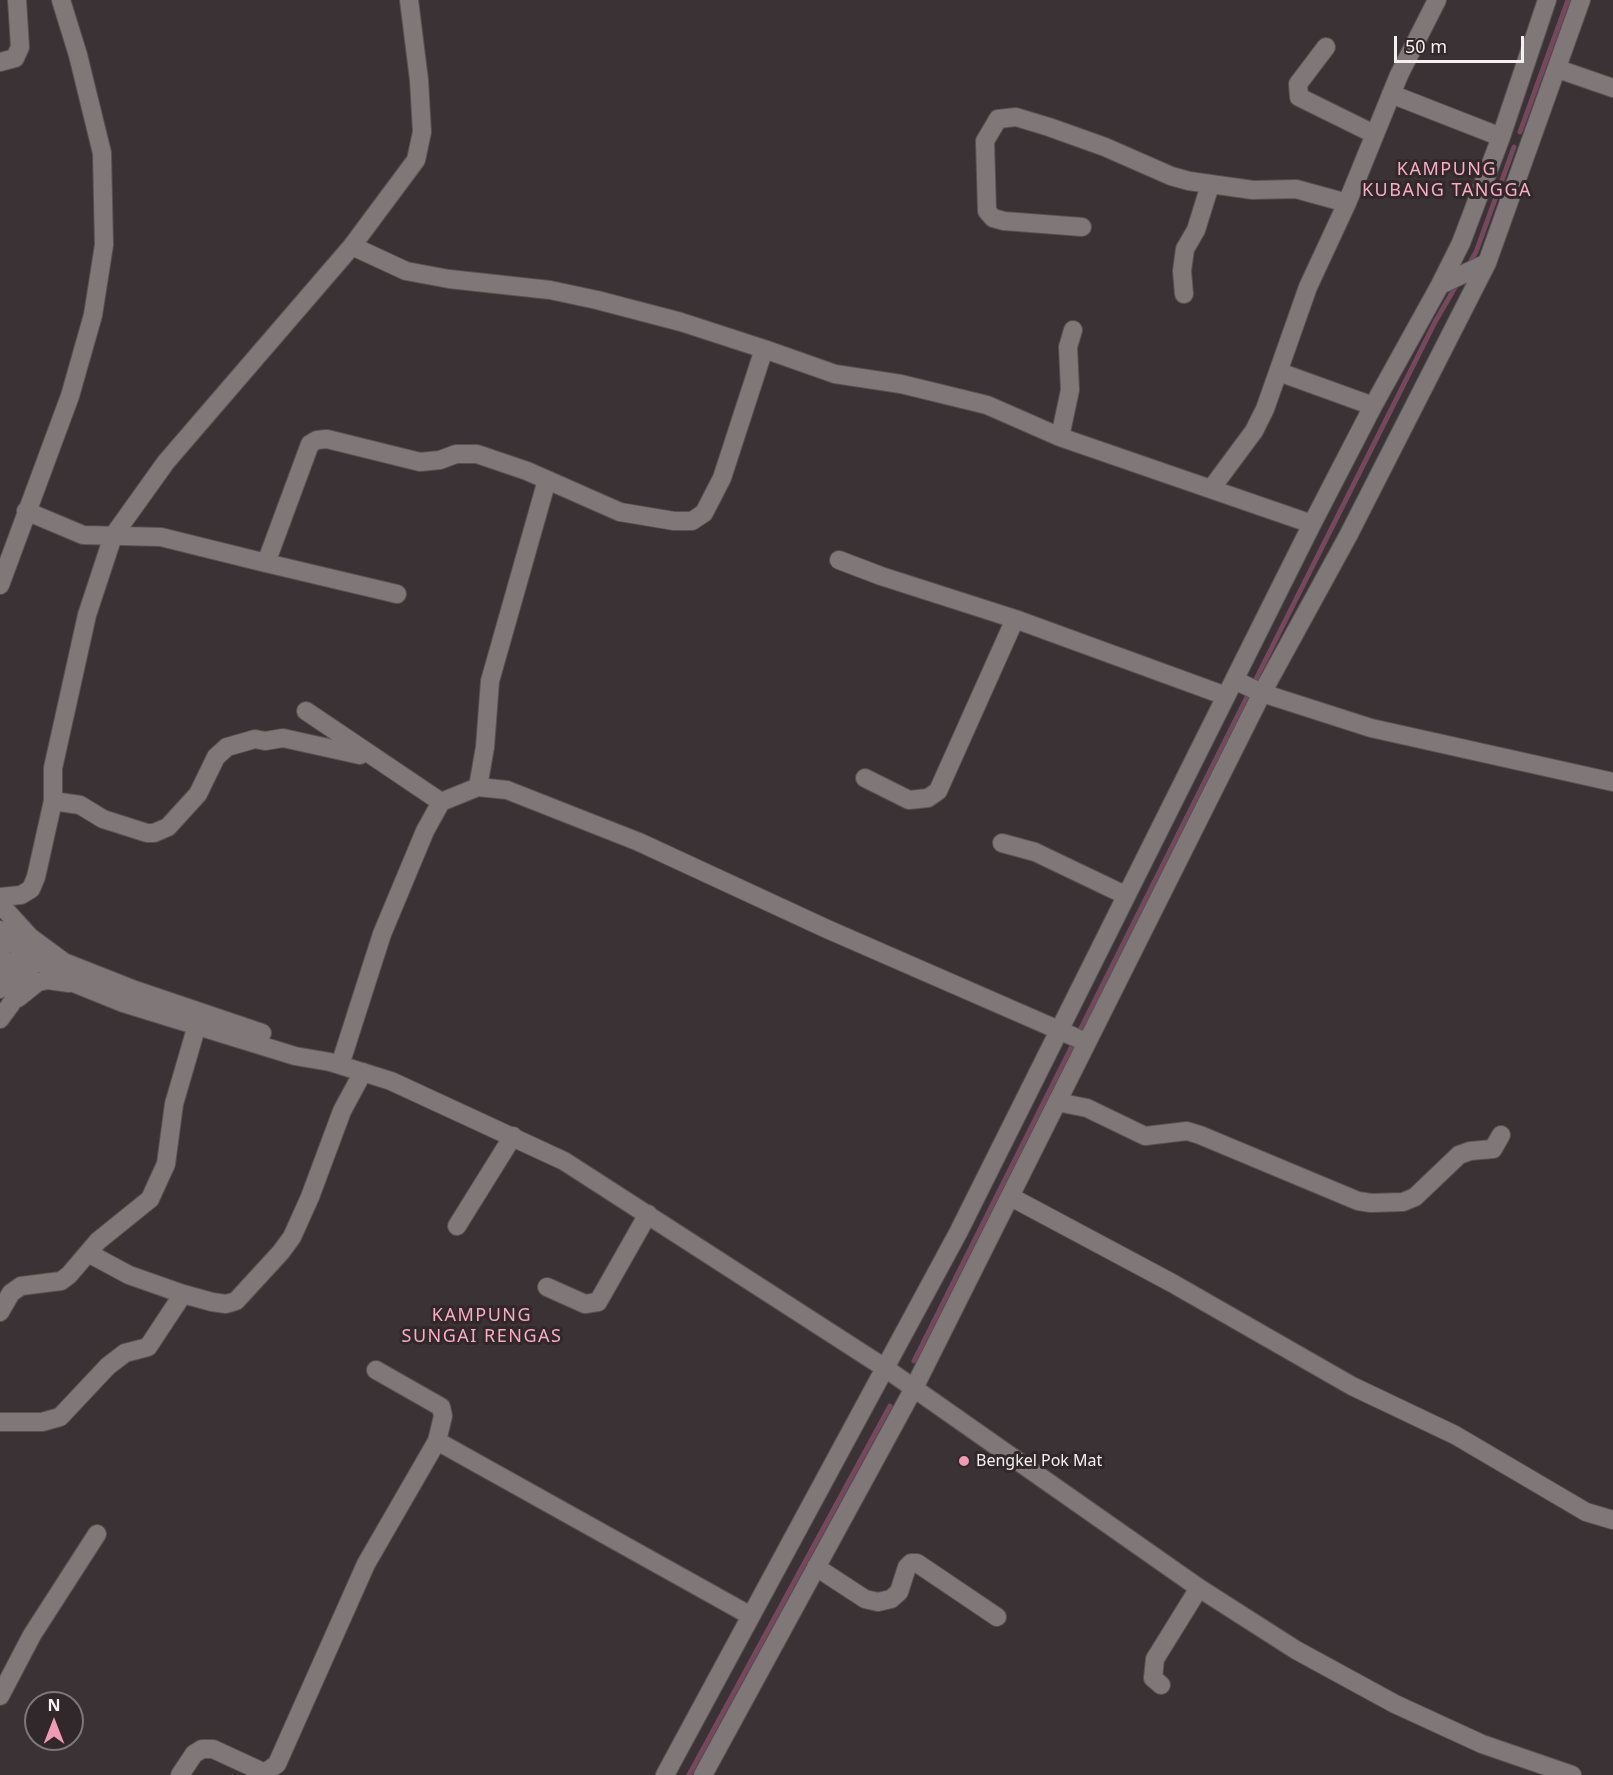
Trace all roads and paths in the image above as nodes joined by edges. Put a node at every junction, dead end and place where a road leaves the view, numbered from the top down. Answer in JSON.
{"nodes":[{"id":1,"x":17,"y":0,"type":"edge"},
{"id":2,"x":61,"y":0,"type":"edge"},
{"id":3,"x":409,"y":0,"type":"edge"},
{"id":4,"x":1437,"y":0,"type":"edge"},
{"id":5,"x":1547,"y":0,"type":"edge"},
{"id":6,"x":1581,"y":0,"type":"edge"},
{"id":7,"x":1326,"y":47,"type":"dead end"},
{"id":8,"x":0,"y":63,"type":"edge"},
{"id":9,"x":1558,"y":69,"type":"junction"},
{"id":10,"x":1613,"y":88,"type":"edge"},
{"id":11,"x":1391,"y":94,"type":"junction"},
{"id":12,"x":1374,"y":134,"type":"junction"},
{"id":13,"x":1501,"y":137,"type":"junction"},
{"id":14,"x":1210,"y":185,"type":"junction"},
{"id":15,"x":1347,"y":203,"type":"junction"},
{"id":16,"x":1082,"y":227,"type":"dead end"},
{"id":17,"x":352,"y":246,"type":"junction"},
{"id":18,"x":1487,"y":263,"type":"junction"},
{"id":19,"x":1444,"y":283,"type":"junction"},
{"id":20,"x":1184,"y":294,"type":"dead end"},
{"id":21,"x":1073,"y":330,"type":"dead end"},
{"id":22,"x":764,"y":349,"type":"junction"},
{"id":23,"x":1279,"y":372,"type":"junction"},
{"id":24,"x":1372,"y":406,"type":"junction"},
{"id":25,"x":1060,"y":436,"type":"junction"},
{"id":26,"x":547,"y":480,"type":"junction"},
{"id":27,"x":1211,"y":489,"type":"junction"},
{"id":28,"x":26,"y":511,"type":"junction"},
{"id":29,"x":1312,"y":524,"type":"junction"},
{"id":30,"x":112,"y":536,"type":"junction"},
{"id":31,"x":839,"y":560,"type":"dead end"},
{"id":32,"x":266,"y":564,"type":"junction"},
{"id":33,"x":0,"y":585,"type":"edge"},
{"id":34,"x":397,"y":594,"type":"dead end"},
{"id":35,"x":1015,"y":619,"type":"junction"},
{"id":36,"x":1244,"y":688,"type":"junction"},
{"id":37,"x":306,"y":711,"type":"dead end"},
{"id":38,"x":374,"y":758,"type":"junction"},
{"id":39,"x":865,"y":778,"type":"dead end"},
{"id":40,"x":1613,"y":782,"type":"edge"},
{"id":41,"x":478,"y":787,"type":"junction"},
{"id":42,"x":53,"y":801,"type":"junction"},
{"id":43,"x":441,"y":802,"type":"junction"},
{"id":44,"x":1002,"y":843,"type":"dead end"},
{"id":45,"x":1125,"y":895,"type":"junction"},
{"id":46,"x":0,"y":897,"type":"edge"},
{"id":47,"x":0,"y":904,"type":"edge"},
{"id":48,"x":0,"y":930,"type":"edge"},
{"id":49,"x":0,"y":944,"type":"edge"},
{"id":50,"x":32,"y":948,"type":"junction"},
{"id":51,"x":76,"y":984,"type":"junction"},
{"id":52,"x":2,"y":986,"type":"edge"},
{"id":53,"x":11,"y":1004,"type":"junction"},
{"id":54,"x":0,"y":1019,"type":"edge"},
{"id":55,"x":197,"y":1025,"type":"junction"},
{"id":56,"x":1072,"y":1037,"type":"junction"},
{"id":57,"x":335,"y":1064,"type":"junction"},
{"id":58,"x":363,"y":1072,"type":"junction"},
{"id":59,"x":1057,"y":1102,"type":"junction"},
{"id":60,"x":1502,"y":1135,"type":"dead end"},
{"id":61,"x":513,"y":1136,"type":"junction"},
{"id":62,"x":1011,"y":1197,"type":"junction"},
{"id":63,"x":648,"y":1214,"type":"junction"},
{"id":64,"x":457,"y":1226,"type":"dead end"},
{"id":65,"x":88,"y":1253,"type":"junction"},
{"id":66,"x":547,"y":1287,"type":"dead end"},
{"id":67,"x":183,"y":1294,"type":"junction"},
{"id":68,"x":0,"y":1312,"type":"edge"},
{"id":69,"x":885,"y":1368,"type":"junction"},
{"id":70,"x":376,"y":1370,"type":"dead end"},
{"id":71,"x":914,"y":1388,"type":"junction"},
{"id":72,"x":0,"y":1422,"type":"edge"},
{"id":73,"x":437,"y":1441,"type":"junction"},
{"id":74,"x":1613,"y":1520,"type":"edge"},
{"id":75,"x":97,"y":1534,"type":"dead end"},
{"id":76,"x":816,"y":1567,"type":"junction"},
{"id":77,"x":1199,"y":1588,"type":"junction"},
{"id":78,"x":751,"y":1616,"type":"junction"},
{"id":79,"x":997,"y":1617,"type":"dead end"},
{"id":80,"x":1161,"y":1685,"type":"dead end"},
{"id":81,"x":0,"y":1696,"type":"edge"},
{"id":82,"x":708,"y":1773,"type":"edge"},
{"id":83,"x":180,"y":1775,"type":"edge"},
{"id":84,"x":665,"y":1775,"type":"edge"},
{"id":85,"x":1572,"y":1775,"type":"edge"}],
"edges":[{"from":1,"to":8,"type":"street"},
{"from":2,"to":28,"type":"street"},
{"from":3,"to":17,"type":"street"},
{"from":4,"to":11,"type":"street"},
{"from":5,"to":13,"type":"street"},
{"from":6,"to":9,"type":"street"},
{"from":7,"to":12,"type":"street"},
{"from":9,"to":10,"type":"street"},
{"from":9,"to":18,"type":"street"},
{"from":11,"to":12,"type":"street"},
{"from":11,"to":13,"type":"street"},
{"from":12,"to":15,"type":"street"},
{"from":13,"to":19,"type":"street"},
{"from":14,"to":15,"type":"street"},
{"from":14,"to":16,"type":"street"},
{"from":14,"to":20,"type":"street"},
{"from":15,"to":23,"type":"street"},
{"from":17,"to":22,"type":"street"},
{"from":17,"to":30,"type":"street"},
{"from":18,"to":19,"type":"street"},
{"from":18,"to":36,"type":"street"},
{"from":19,"to":24,"type":"street"},
{"from":21,"to":25,"type":"street"},
{"from":22,"to":25,"type":"street"},
{"from":22,"to":26,"type":"street"},
{"from":23,"to":24,"type":"street"},
{"from":23,"to":27,"type":"street"},
{"from":24,"to":29,"type":"street"},
{"from":25,"to":27,"type":"street"},
{"from":26,"to":32,"type":"street"},
{"from":26,"to":41,"type":"street"},
{"from":27,"to":29,"type":"street"},
{"from":28,"to":30,"type":"street"},
{"from":28,"to":33,"type":"street"},
{"from":29,"to":36,"type":"street"},
{"from":30,"to":32,"type":"street"},
{"from":30,"to":42,"type":"street"},
{"from":31,"to":35,"type":"street"},
{"from":32,"to":34,"type":"street"},
{"from":35,"to":36,"type":"street"},
{"from":35,"to":39,"type":"street"},
{"from":36,"to":40,"type":"street"},
{"from":36,"to":45,"type":"street"},
{"from":36,"to":56,"type":"street"},
{"from":37,"to":38,"type":"street"},
{"from":38,"to":42,"type":"street"},
{"from":38,"to":43,"type":"street"},
{"from":41,"to":43,"type":"street"},
{"from":41,"to":56,"type":"street"},
{"from":42,"to":46,"type":"street"},
{"from":43,"to":57,"type":"street"},
{"from":44,"to":45,"type":"street"},
{"from":45,"to":56,"type":"street"},
{"from":47,"to":50,"type":"street"},
{"from":48,"to":50,"type":"street"},
{"from":49,"to":52,"type":"street"},
{"from":50,"to":51,"type":"street"},
{"from":50,"to":52,"type":"street"},
{"from":50,"to":53,"type":"street"},
{"from":50,"to":57,"type":"street"},
{"from":51,"to":53,"type":"street"},
{"from":51,"to":55,"type":"street"},
{"from":53,"to":54,"type":"street"},
{"from":55,"to":57,"type":"street"},
{"from":55,"to":65,"type":"street"},
{"from":56,"to":59,"type":"street"},
{"from":56,"to":69,"type":"street"},
{"from":57,"to":58,"type":"street"},
{"from":58,"to":61,"type":"street"},
{"from":58,"to":67,"type":"street"},
{"from":59,"to":60,"type":"street"},
{"from":59,"to":62,"type":"street"},
{"from":61,"to":63,"type":"street"},
{"from":61,"to":64,"type":"street"},
{"from":62,"to":71,"type":"street"},
{"from":62,"to":74,"type":"street"},
{"from":63,"to":66,"type":"street"},
{"from":63,"to":69,"type":"street"},
{"from":65,"to":67,"type":"street"},
{"from":65,"to":68,"type":"street"},
{"from":67,"to":72,"type":"street"},
{"from":69,"to":71,"type":"street"},
{"from":69,"to":78,"type":"street"},
{"from":70,"to":73,"type":"street"},
{"from":71,"to":76,"type":"street"},
{"from":71,"to":77,"type":"street"},
{"from":73,"to":78,"type":"street"},
{"from":73,"to":83,"type":"street"},
{"from":75,"to":81,"type":"street"},
{"from":76,"to":79,"type":"street"},
{"from":76,"to":82,"type":"street"},
{"from":77,"to":80,"type":"street"},
{"from":77,"to":85,"type":"street"},
{"from":78,"to":84,"type":"street"}]}
